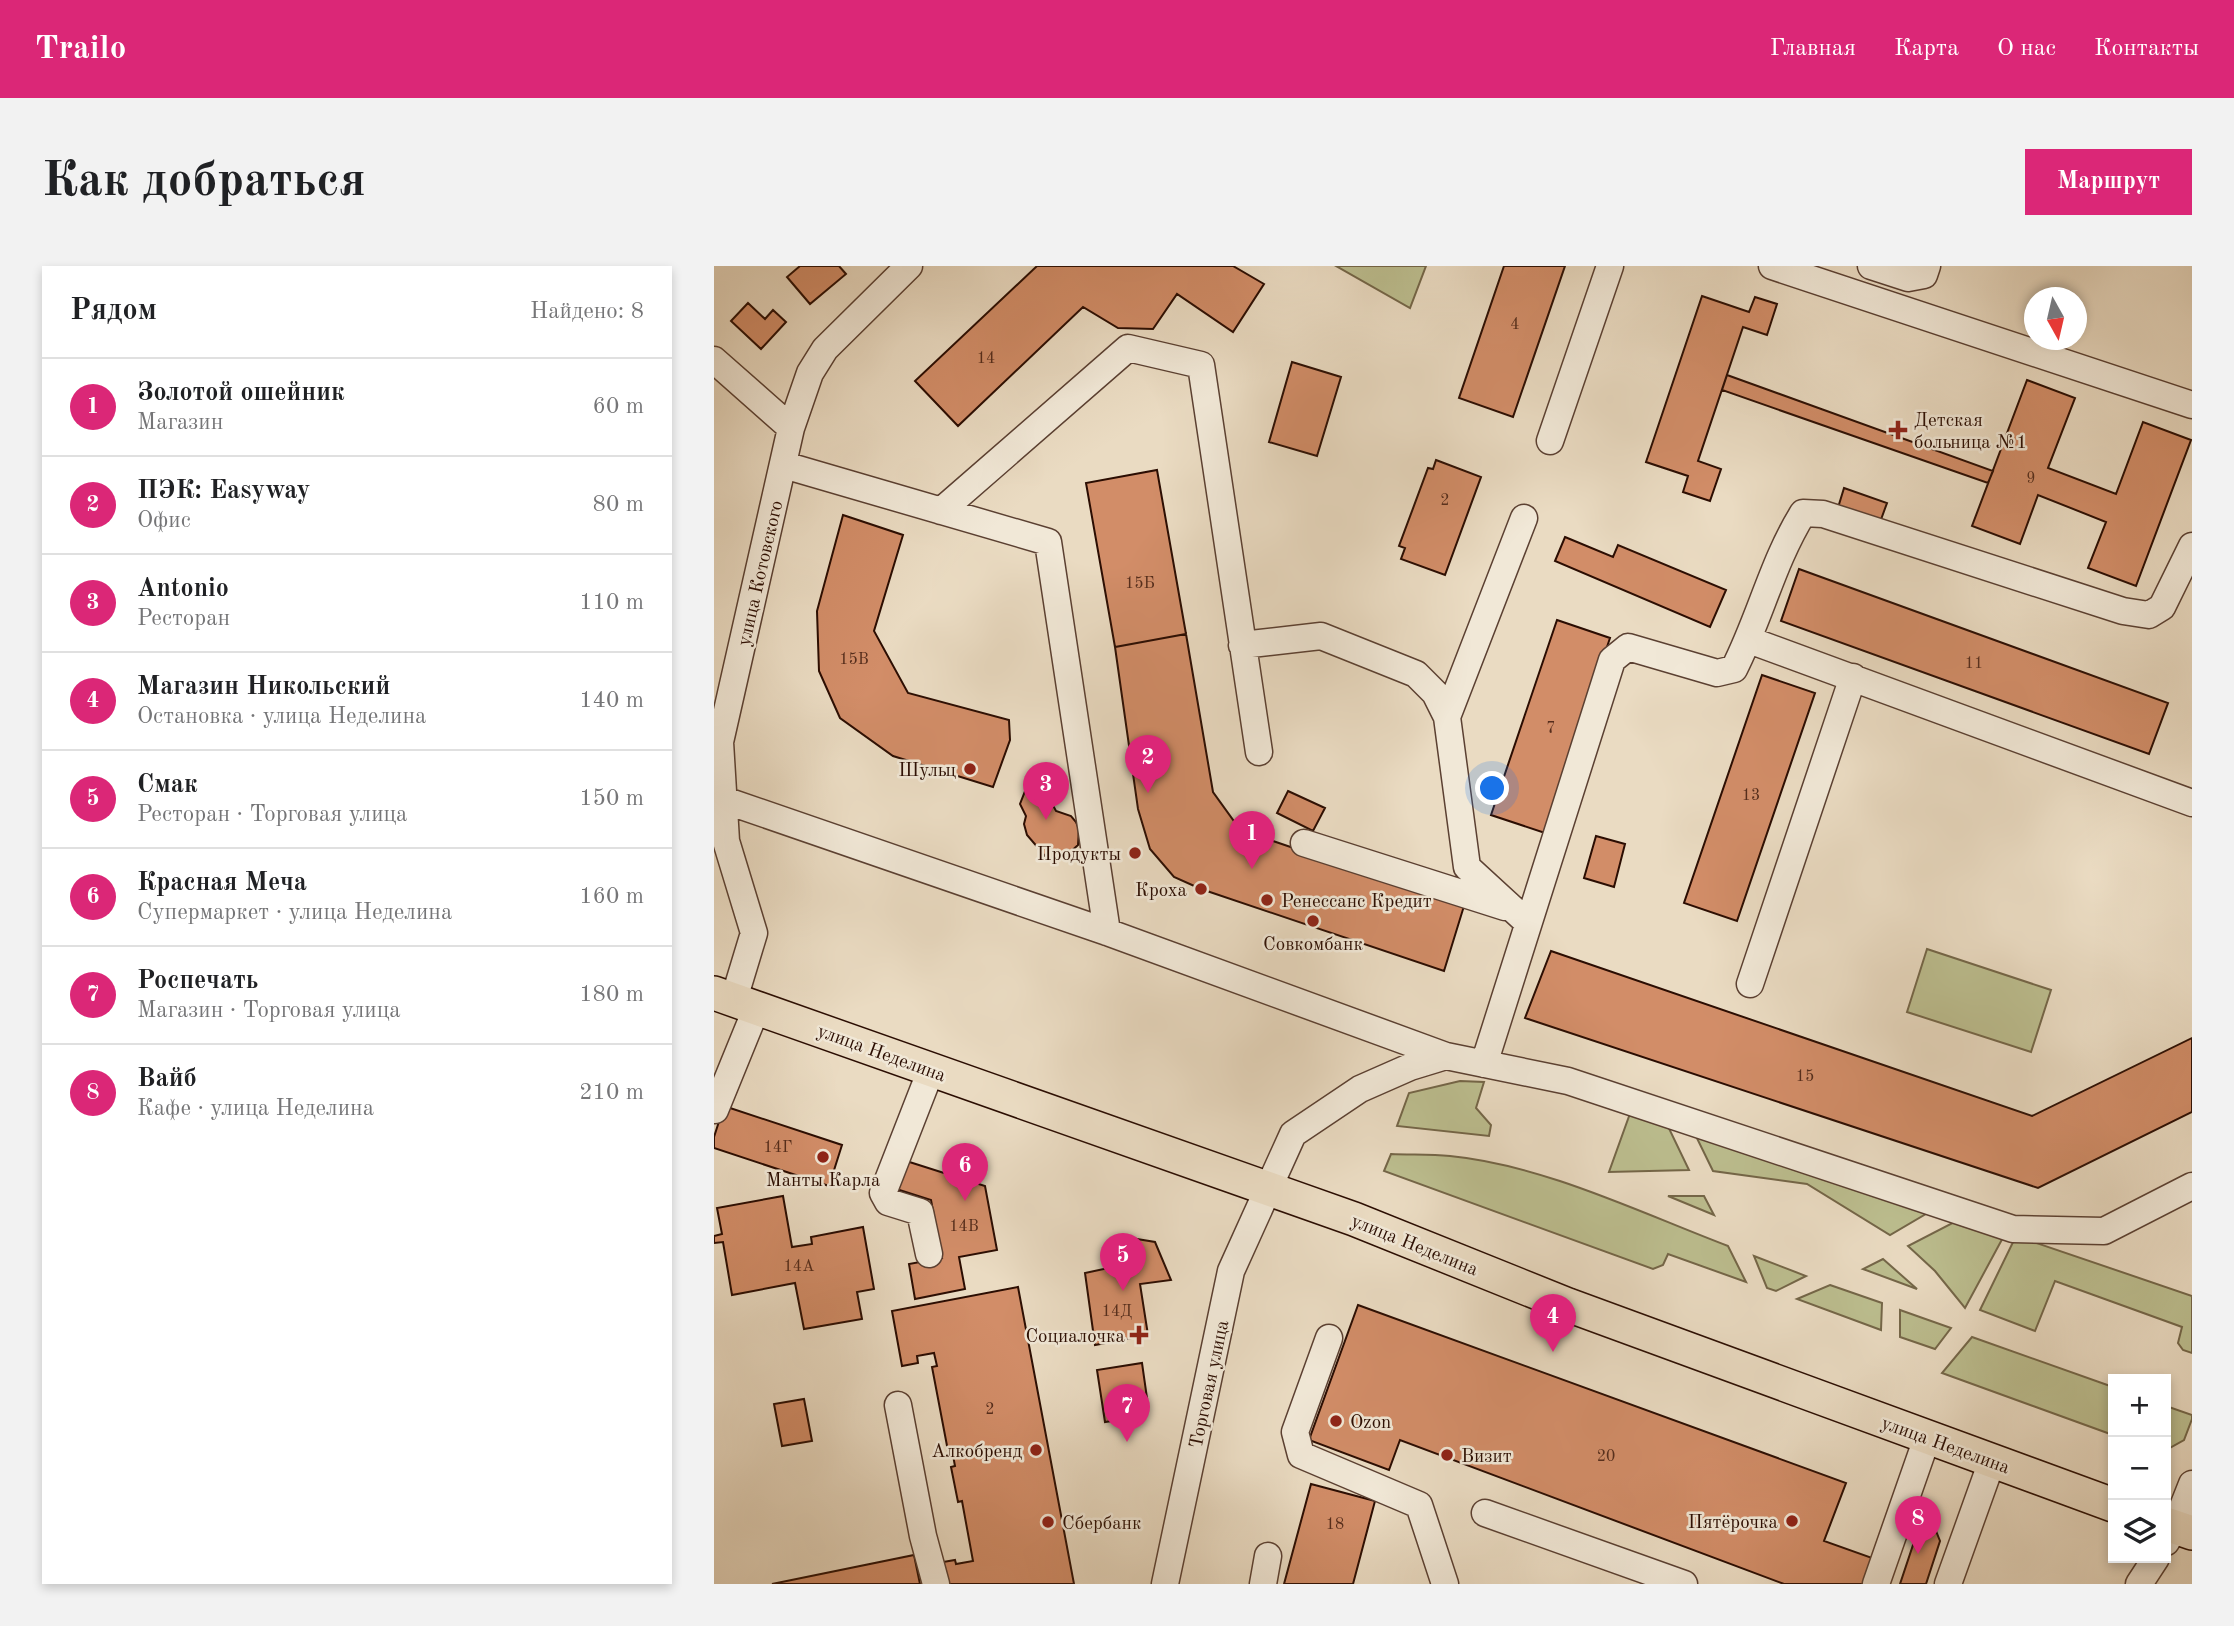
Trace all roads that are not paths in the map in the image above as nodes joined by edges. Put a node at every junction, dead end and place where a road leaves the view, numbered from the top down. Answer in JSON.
{"nodes":[{"id":1,"x":909,"y":266,"type":"edge"},
{"id":2,"x":1610,"y":266,"type":"edge"},
{"id":3,"x":1772,"y":266,"type":"edge"},
{"id":4,"x":1871,"y":266,"type":"edge"},
{"id":5,"x":1927,"y":266,"type":"edge"},
{"id":6,"x":714,"y":360,"type":"edge"},
{"id":7,"x":2192,"y":405,"type":"edge"},
{"id":8,"x":791,"y":428,"type":"junction"},
{"id":9,"x":1550,"y":441,"type":"dead end"},
{"id":10,"x":784,"y":465,"type":"junction"},
{"id":11,"x":941,"y":511,"type":"junction"},
{"id":12,"x":1524,"y":518,"type":"dead end"},
{"id":13,"x":2192,"y":546,"type":"edge"},
{"id":14,"x":1749,"y":640,"type":"junction"},
{"id":15,"x":1242,"y":645,"type":"junction"},
{"id":16,"x":1853,"y":677,"type":"junction"},
{"id":17,"x":1447,"y":717,"type":"junction"},
{"id":18,"x":1259,"y":752,"type":"dead end"},
{"id":19,"x":724,"y":800,"type":"junction"},
{"id":20,"x":2192,"y":803,"type":"edge"},
{"id":21,"x":1304,"y":844,"type":"dead end"},
{"id":22,"x":1520,"y":916,"type":"junction"},
{"id":23,"x":1107,"y":932,"type":"junction"},
{"id":24,"x":1750,"y":984,"type":"dead end"},
{"id":25,"x":735,"y":1000,"type":"edge"},
{"id":26,"x":1446,"y":1056,"type":"junction"},
{"id":27,"x":1484,"y":1064,"type":"junction"},
{"id":28,"x":931,"y":1070,"type":"junction"},
{"id":29,"x":715,"y":1110,"type":"edge"},
{"id":30,"x":2192,"y":1185,"type":"edge"},
{"id":31,"x":1269,"y":1191,"type":"junction"},
{"id":32,"x":929,"y":1254,"type":"dead end"},
{"id":33,"x":1329,"y":1338,"type":"dead end"},
{"id":34,"x":898,"y":1405,"type":"dead end"},
{"id":35,"x":1927,"y":1438,"type":"junction"},
{"id":36,"x":1992,"y":1461,"type":"junction"},
{"id":37,"x":2192,"y":1484,"type":"edge"},
{"id":38,"x":2108,"y":1503,"type":"edge"},
{"id":39,"x":1485,"y":1513,"type":"dead end"},
{"id":40,"x":2175,"y":1531,"type":"edge"},
{"id":41,"x":1268,"y":1556,"type":"dead end"},
{"id":42,"x":2153,"y":1563,"type":"edge"},
{"id":43,"x":936,"y":1584,"type":"edge"},
{"id":44,"x":1165,"y":1584,"type":"edge"},
{"id":45,"x":1263,"y":1584,"type":"edge"},
{"id":46,"x":1445,"y":1584,"type":"edge"},
{"id":47,"x":1684,"y":1584,"type":"edge"},
{"id":48,"x":1876,"y":1584,"type":"edge"},
{"id":49,"x":1948,"y":1584,"type":"edge"},
{"id":50,"x":2139,"y":1584,"type":"edge"}],
"edges":[{"from":1,"to":8,"type":"street","name":"улица Котовского"},
{"from":2,"to":9,"type":"street"},
{"from":3,"to":7,"type":"street"},
{"from":4,"to":5,"type":"street"},
{"from":6,"to":8,"type":"street"},
{"from":8,"to":10,"type":"street","name":"улица Котовского"},
{"from":10,"to":11,"type":"street"},
{"from":10,"to":19,"type":"street","name":"улица Котовского"},
{"from":11,"to":15,"type":"street"},
{"from":11,"to":23,"type":"street"},
{"from":12,"to":17,"type":"street"},
{"from":13,"to":14,"type":"street"},
{"from":14,"to":16,"type":"street"},
{"from":14,"to":22,"type":"street"},
{"from":15,"to":17,"type":"street"},
{"from":15,"to":18,"type":"street"},
{"from":16,"to":20,"type":"street"},
{"from":16,"to":24,"type":"street"},
{"from":17,"to":22,"type":"street"},
{"from":19,"to":23,"type":"street"},
{"from":19,"to":25,"type":"street","name":"улица Котовского"},
{"from":21,"to":22,"type":"street"},
{"from":22,"to":27,"type":"street"},
{"from":23,"to":26,"type":"street"},
{"from":25,"to":28,"type":"main road","name":"улица Неделина"},
{"from":25,"to":29,"type":"street","name":"улица Котовского"},
{"from":26,"to":27,"type":"street"},
{"from":26,"to":31,"type":"street","name":"Торговая улица"},
{"from":27,"to":30,"type":"street"},
{"from":28,"to":31,"type":"main road","name":"улица Неделина"},
{"from":28,"to":32,"type":"street"},
{"from":31,"to":35,"type":"main road","name":"улица Неделина"},
{"from":31,"to":44,"type":"street","name":"Торговая улица"},
{"from":33,"to":46,"type":"street"},
{"from":34,"to":43,"type":"street"},
{"from":35,"to":36,"type":"main road","name":"улица Неделина"},
{"from":35,"to":48,"type":"street"},
{"from":36,"to":38,"type":"main road","name":"улица Неделина"},
{"from":36,"to":49,"type":"street"},
{"from":37,"to":40,"type":"street"},
{"from":39,"to":47,"type":"street"},
{"from":41,"to":45,"type":"street"},
{"from":42,"to":50,"type":"street"}]}
